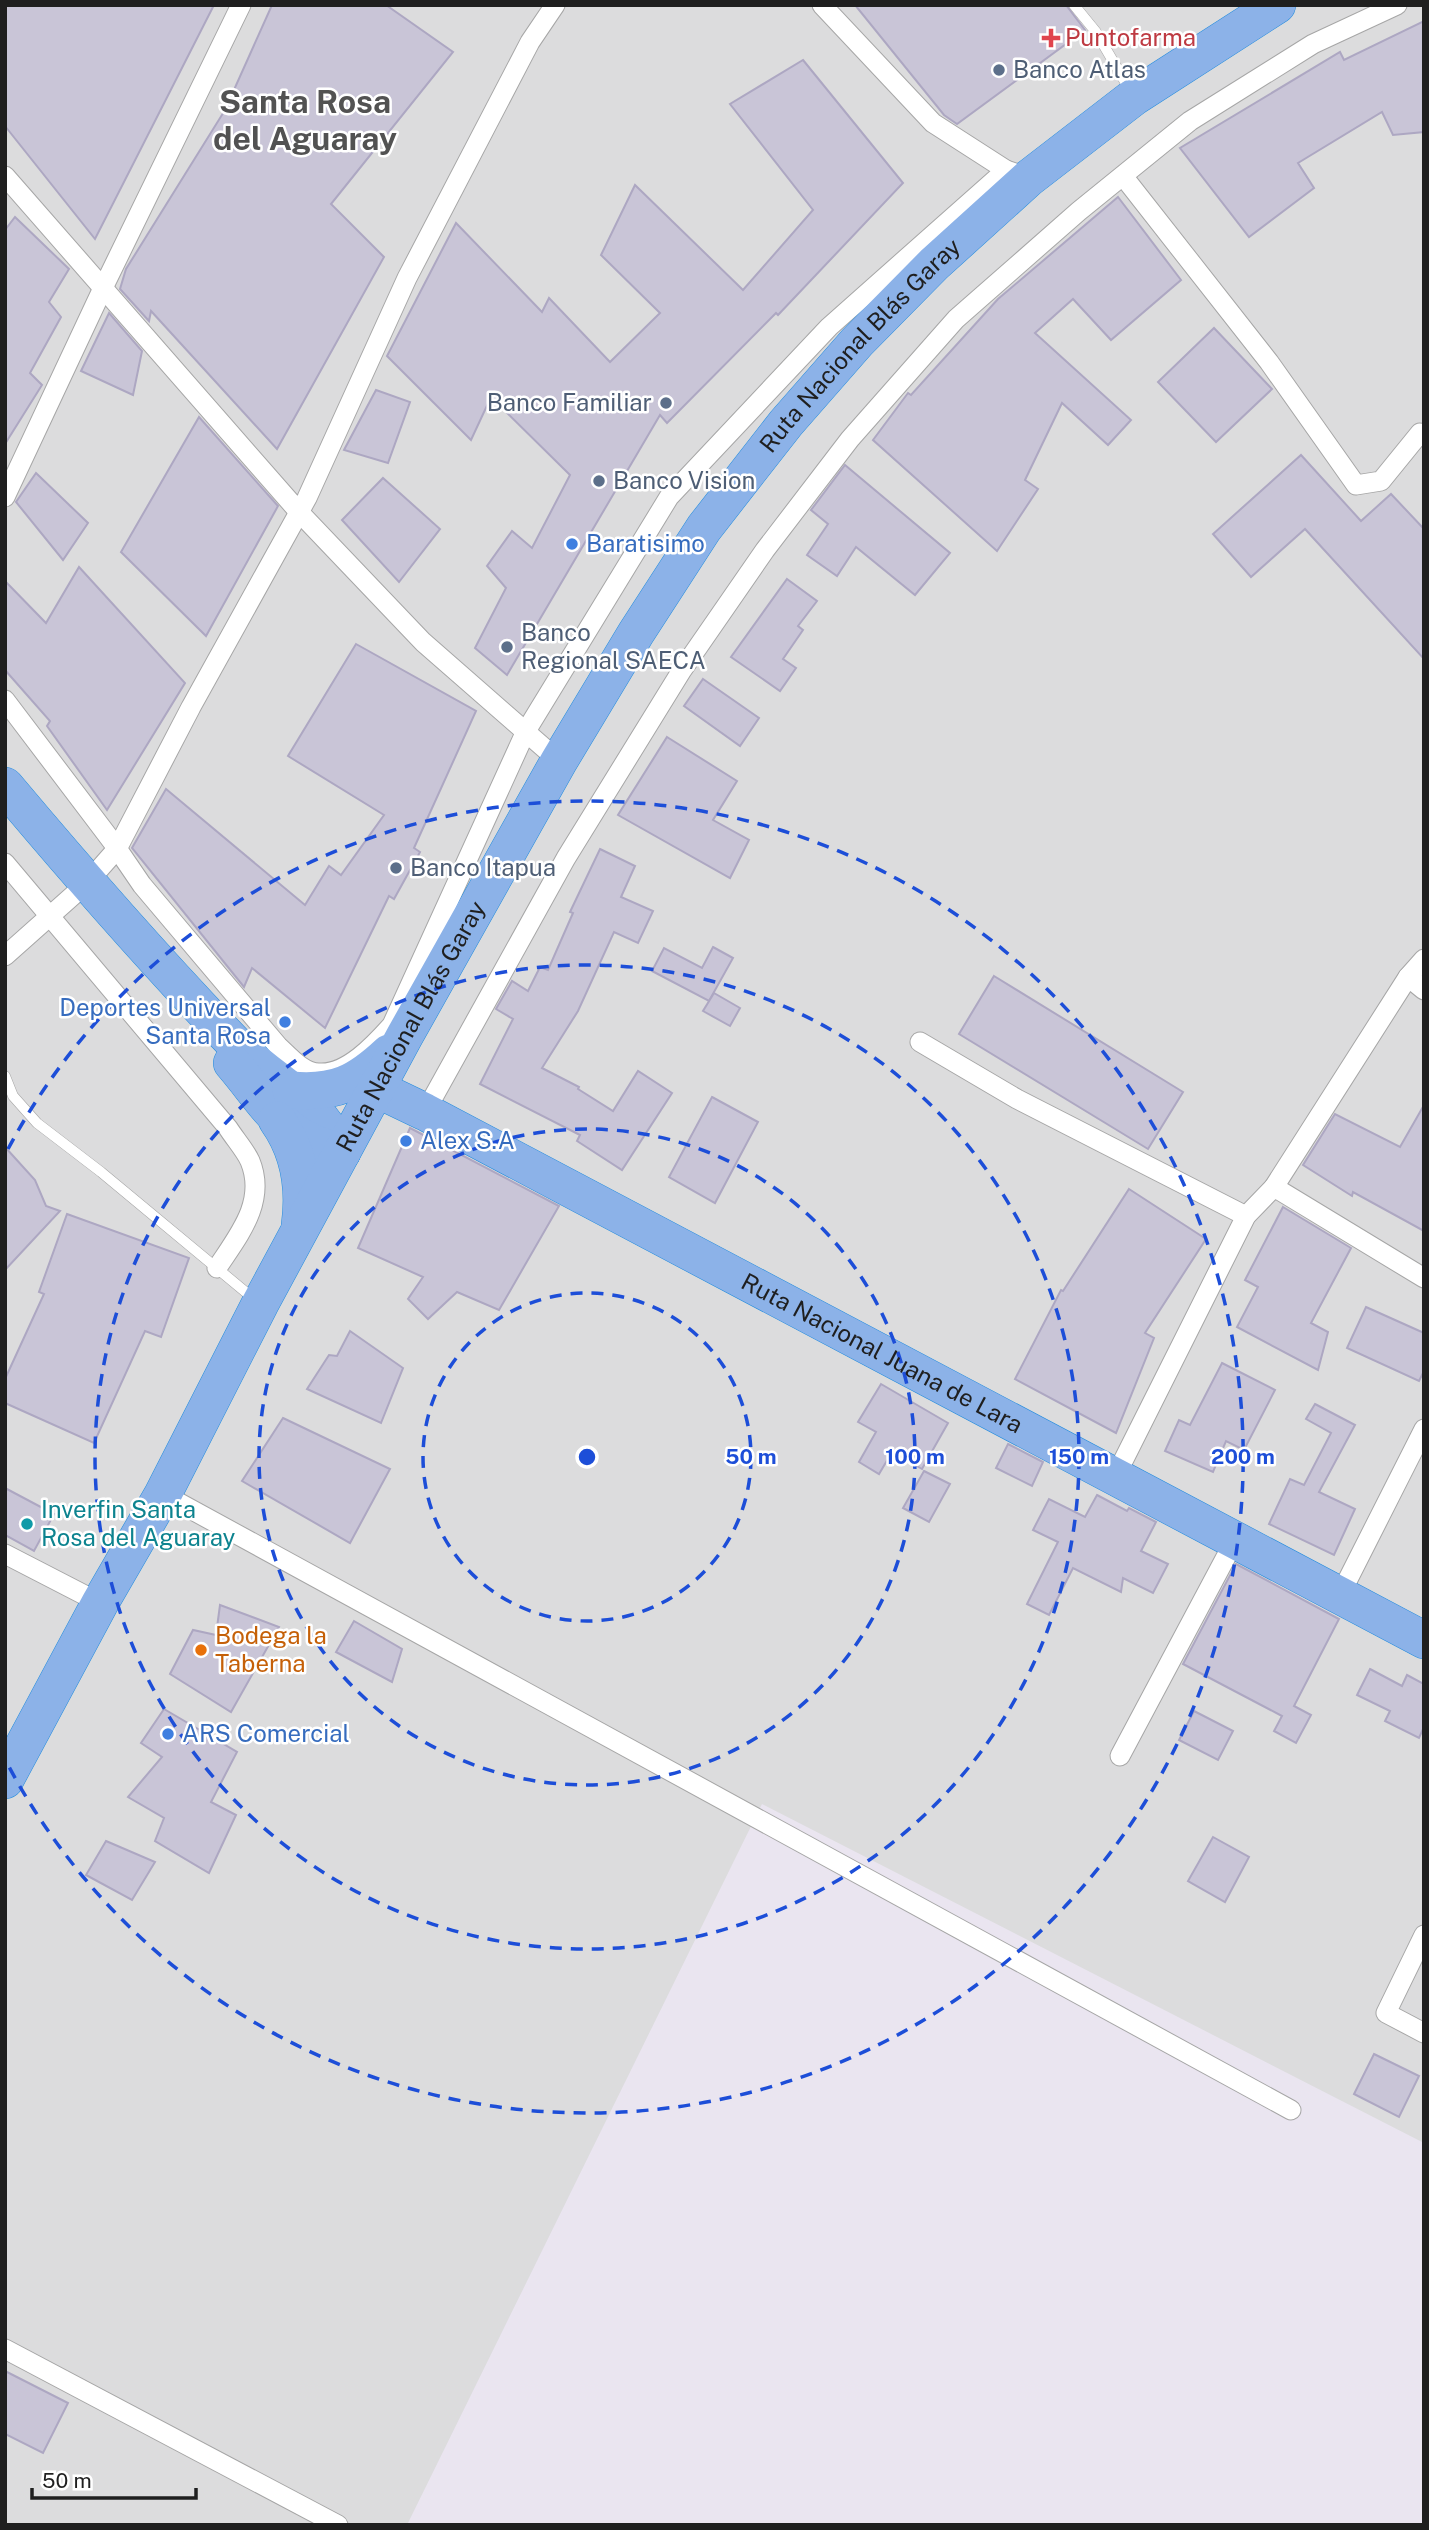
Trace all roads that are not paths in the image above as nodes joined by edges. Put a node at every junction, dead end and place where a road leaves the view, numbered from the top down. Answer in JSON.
{"nodes":[{"id":1,"x":241,"y":5,"type":"edge"},
{"id":2,"x":555,"y":5,"type":"edge"},
{"id":3,"x":822,"y":5,"type":"edge"},
{"id":4,"x":1074,"y":5,"type":"edge"},
{"id":5,"x":1278,"y":5,"type":"edge"},
{"id":6,"x":1397,"y":5,"type":"edge"},
{"id":7,"x":1134,"y":97,"type":"junction"},
{"id":8,"x":1017,"y":174,"type":"junction"},
{"id":9,"x":5,"y":176,"type":"edge"},
{"id":10,"x":1123,"y":176,"type":"junction"},
{"id":11,"x":103,"y":288,"type":"junction"},
{"id":12,"x":1424,"y":434,"type":"edge"},
{"id":13,"x":5,"y":497,"type":"edge"},
{"id":14,"x":299,"y":512,"type":"junction"},
{"id":15,"x":5,"y":700,"type":"edge"},
{"id":16,"x":526,"y":731,"type":"junction"},
{"id":17,"x":559,"y":761,"type":"junction"},
{"id":18,"x":5,"y":786,"type":"edge"},
{"id":19,"x":117,"y":849,"type":"junction"},
{"id":20,"x":5,"y":863,"type":"edge"},
{"id":21,"x":87,"y":883,"type":"junction"},
{"id":22,"x":50,"y":916,"type":"junction"},
{"id":23,"x":5,"y":956,"type":"edge"},
{"id":24,"x":1424,"y":959,"type":"edge"},
{"id":25,"x":1408,"y":977,"type":"junction"},
{"id":26,"x":1424,"y":990,"type":"edge"},
{"id":27,"x":404,"y":1037,"type":"junction"},
{"id":28,"x":920,"y":1042,"type":"dead end"},
{"id":29,"x":5,"y":1076,"type":"edge"},
{"id":30,"x":377,"y":1089,"type":"junction"},
{"id":31,"x":280,"y":1101,"type":"junction"},
{"id":32,"x":425,"y":1112,"type":"junction"},
{"id":33,"x":342,"y":1152,"type":"junction"},
{"id":34,"x":1274,"y":1187,"type":"junction"},
{"id":35,"x":1246,"y":1216,"type":"junction"},
{"id":36,"x":299,"y":1232,"type":"junction"},
{"id":37,"x":217,"y":1268,"type":"junction"},
{"id":38,"x":1424,"y":1278,"type":"edge"},
{"id":39,"x":260,"y":1304,"type":"junction"},
{"id":40,"x":1424,"y":1429,"type":"edge"},
{"id":41,"x":1115,"y":1477,"type":"junction"},
{"id":42,"x":163,"y":1494,"type":"junction"},
{"id":43,"x":1235,"y":1540,"type":"junction"},
{"id":44,"x":5,"y":1554,"type":"edge"},
{"id":45,"x":1340,"y":1595,"type":"junction"},
{"id":46,"x":100,"y":1603,"type":"junction"},
{"id":47,"x":1424,"y":1640,"type":"edge"},
{"id":48,"x":1120,"y":1756,"type":"dead end"},
{"id":49,"x":5,"y":1780,"type":"edge"},
{"id":50,"x":1424,"y":1935,"type":"edge"},
{"id":51,"x":1424,"y":2033,"type":"edge"},
{"id":52,"x":1291,"y":2110,"type":"dead end"},
{"id":53,"x":5,"y":2349,"type":"edge"},
{"id":54,"x":338,"y":2525,"type":"edge"}],
"edges":[{"from":1,"to":11,"type":"street"},
{"from":2,"to":14,"type":"street"},
{"from":3,"to":8,"type":"street"},
{"from":4,"to":7,"type":"lane"},
{"from":5,"to":7,"type":"highway","name":"Ruta Nacional Blás Garay"},
{"from":6,"to":10,"type":"street"},
{"from":7,"to":8,"type":"highway","name":"Ruta Nacional Blás Garay"},
{"from":8,"to":16,"type":"street"},
{"from":8,"to":17,"type":"highway","name":"Ruta Nacional Blás Garay"},
{"from":9,"to":11,"type":"street"},
{"from":10,"to":12,"type":"street"},
{"from":10,"to":32,"type":"street"},
{"from":11,"to":13,"type":"street"},
{"from":11,"to":14,"type":"street"},
{"from":14,"to":16,"type":"street"},
{"from":14,"to":19,"type":"street"},
{"from":15,"to":19,"type":"street"},
{"from":16,"to":17,"type":"street"},
{"from":16,"to":19,"type":"street"},
{"from":17,"to":27,"type":"highway","name":"Ruta Nacional Blás Garay"},
{"from":18,"to":21,"type":"highway"},
{"from":19,"to":21,"type":"street"},
{"from":20,"to":22,"type":"street"},
{"from":21,"to":22,"type":"street"},
{"from":21,"to":31,"type":"highway"},
{"from":22,"to":23,"type":"street"},
{"from":22,"to":37,"type":"street"},
{"from":24,"to":25,"type":"street"},
{"from":25,"to":26,"type":"street"},
{"from":25,"to":34,"type":"street"},
{"from":27,"to":30,"type":"highway","name":"Ruta Nacional Blás Garay"},
{"from":27,"to":31,"type":"highway"},
{"from":28,"to":35,"type":"street"},
{"from":29,"to":37,"type":"lane"},
{"from":30,"to":32,"type":"highway","name":"Ruta Nacional Juana de Lara"},
{"from":30,"to":33,"type":"highway","name":"Ruta Nacional Blás Garay"},
{"from":31,"to":33,"type":"highway"},
{"from":31,"to":36,"type":"highway"},
{"from":32,"to":41,"type":"highway","name":"Ruta Nacional Juana de Lara"},
{"from":33,"to":36,"type":"highway","name":"Ruta Nacional Blás Garay"},
{"from":34,"to":35,"type":"street"},
{"from":34,"to":38,"type":"street"},
{"from":35,"to":41,"type":"street"},
{"from":36,"to":39,"type":"highway","name":"Ruta Nacional Blás Garay"},
{"from":37,"to":39,"type":"lane"},
{"from":39,"to":42,"type":"highway","name":"Ruta Nacional Blás Garay"},
{"from":40,"to":45,"type":"street"},
{"from":41,"to":43,"type":"highway","name":"Ruta Nacional Juana de Lara"},
{"from":42,"to":46,"type":"highway","name":"Ruta Nacional Blás Garay"},
{"from":42,"to":52,"type":"street"},
{"from":43,"to":45,"type":"highway","name":"Ruta Nacional Juana de Lara"},
{"from":43,"to":48,"type":"street"},
{"from":44,"to":46,"type":"street"},
{"from":45,"to":47,"type":"highway","name":"Ruta Nacional Juana de Lara"},
{"from":46,"to":49,"type":"highway","name":"Ruta Nacional Blás Garay"},
{"from":50,"to":51,"type":"street"},
{"from":53,"to":54,"type":"street"}]}
